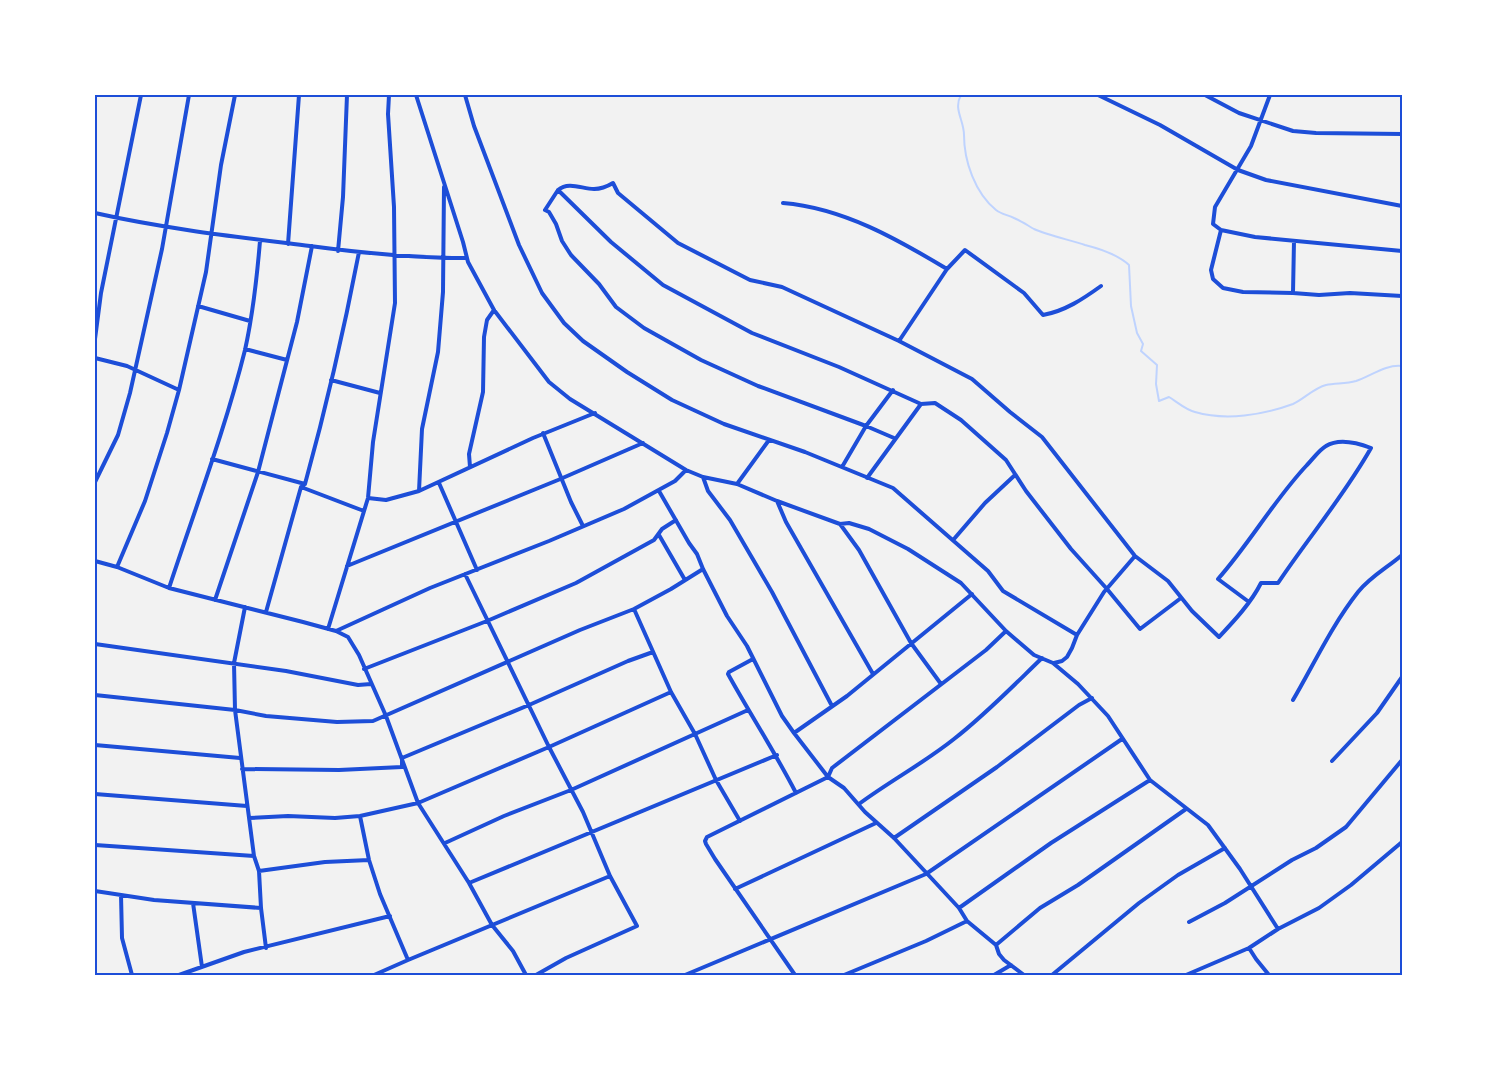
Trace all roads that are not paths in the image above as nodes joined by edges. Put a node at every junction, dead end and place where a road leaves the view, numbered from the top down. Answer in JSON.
{"nodes":[{"id":1,"x":141,"y":95,"type":"edge"},
{"id":2,"x":189,"y":95,"type":"edge"},
{"id":3,"x":235,"y":95,"type":"edge"},
{"id":4,"x":298,"y":95,"type":"edge"},
{"id":5,"x":347,"y":95,"type":"edge"},
{"id":6,"x":389,"y":95,"type":"edge"},
{"id":7,"x":416,"y":95,"type":"edge"},
{"id":8,"x":465,"y":95,"type":"edge"},
{"id":9,"x":1098,"y":95,"type":"edge"},
{"id":10,"x":1206,"y":95,"type":"edge"},
{"id":11,"x":1270,"y":95,"type":"edge"},
{"id":12,"x":1259,"y":121,"type":"junction"},
{"id":13,"x":1402,"y":134,"type":"edge"},
{"id":14,"x":1238,"y":170,"type":"junction"},
{"id":15,"x":444,"y":182,"type":"junction"},
{"id":16,"x":558,"y":190,"type":"junction"},
{"id":17,"x":783,"y":203,"type":"dead end"},
{"id":18,"x":1402,"y":206,"type":"edge"},
{"id":19,"x":95,"y":213,"type":"edge"},
{"id":20,"x":117,"y":218,"type":"junction"},
{"id":21,"x":166,"y":225,"type":"junction"},
{"id":22,"x":1221,"y":230,"type":"junction"},
{"id":23,"x":212,"y":233,"type":"junction"},
{"id":24,"x":260,"y":241,"type":"junction"},
{"id":25,"x":1294,"y":241,"type":"junction"},
{"id":26,"x":288,"y":244,"type":"junction"},
{"id":27,"x":312,"y":246,"type":"junction"},
{"id":28,"x":338,"y":250,"type":"junction"},
{"id":29,"x":1402,"y":251,"type":"edge"},
{"id":30,"x":359,"y":252,"type":"junction"},
{"id":31,"x":394,"y":255,"type":"junction"},
{"id":32,"x":444,"y":258,"type":"junction"},
{"id":33,"x":466,"y":258,"type":"junction"},
{"id":34,"x":947,"y":269,"type":"junction"},
{"id":35,"x":1101,"y":286,"type":"dead end"},
{"id":36,"x":1293,"y":293,"type":"junction"},
{"id":37,"x":1402,"y":296,"type":"edge"},
{"id":38,"x":198,"y":306,"type":"junction"},
{"id":39,"x":494,"y":310,"type":"junction"},
{"id":40,"x":250,"y":320,"type":"junction"},
{"id":41,"x":95,"y":337,"type":"edge"},
{"id":42,"x":899,"y":341,"type":"junction"},
{"id":43,"x":245,"y":349,"type":"junction"},
{"id":44,"x":95,"y":358,"type":"edge"},
{"id":45,"x":288,"y":360,"type":"junction"},
{"id":46,"x":135,"y":370,"type":"junction"},
{"id":47,"x":331,"y":380,"type":"junction"},
{"id":48,"x":179,"y":390,"type":"junction"},
{"id":49,"x":893,"y":390,"type":"junction"},
{"id":50,"x":380,"y":393,"type":"junction"},
{"id":51,"x":921,"y":404,"type":"junction"},
{"id":52,"x":595,"y":413,"type":"junction"},
{"id":53,"x":866,"y":426,"type":"junction"},
{"id":54,"x":543,"y":433,"type":"junction"},
{"id":55,"x":894,"y":438,"type":"junction"},
{"id":56,"x":769,"y":440,"type":"junction"},
{"id":57,"x":643,"y":443,"type":"junction"},
{"id":58,"x":212,"y":459,"type":"junction"},
{"id":59,"x":470,"y":467,"type":"junction"},
{"id":60,"x":842,"y":467,"type":"junction"},
{"id":61,"x":686,"y":470,"type":"junction"},
{"id":62,"x":258,"y":472,"type":"junction"},
{"id":63,"x":1015,"y":475,"type":"junction"},
{"id":64,"x":703,"y":476,"type":"junction"},
{"id":65,"x":867,"y":478,"type":"junction"},
{"id":66,"x":562,"y":479,"type":"junction"},
{"id":67,"x":95,"y":482,"type":"edge"},
{"id":68,"x":439,"y":483,"type":"junction"},
{"id":69,"x":737,"y":484,"type":"junction"},
{"id":70,"x":303,"y":486,"type":"junction"},
{"id":71,"x":419,"y":491,"type":"junction"},
{"id":72,"x":658,"y":491,"type":"junction"},
{"id":73,"x":368,"y":498,"type":"junction"},
{"id":74,"x":777,"y":501,"type":"junction"},
{"id":75,"x":364,"y":511,"type":"junction"},
{"id":76,"x":676,"y":520,"type":"junction"},
{"id":77,"x":457,"y":522,"type":"junction"},
{"id":78,"x":840,"y":524,"type":"junction"},
{"id":79,"x":583,"y":526,"type":"junction"},
{"id":80,"x":658,"y":533,"type":"junction"},
{"id":81,"x":954,"y":539,"type":"junction"},
{"id":82,"x":1402,"y":555,"type":"edge"},
{"id":83,"x":1134,"y":556,"type":"junction"},
{"id":84,"x":95,"y":561,"type":"edge"},
{"id":85,"x":347,"y":566,"type":"junction"},
{"id":86,"x":117,"y":567,"type":"junction"},
{"id":87,"x":703,"y":569,"type":"junction"},
{"id":88,"x":477,"y":570,"type":"junction"},
{"id":89,"x":465,"y":574,"type":"junction"},
{"id":90,"x":684,"y":580,"type":"junction"},
{"id":91,"x":169,"y":588,"type":"junction"},
{"id":92,"x":1107,"y":588,"type":"junction"},
{"id":93,"x":972,"y":594,"type":"junction"},
{"id":94,"x":1181,"y":598,"type":"junction"},
{"id":95,"x":216,"y":600,"type":"junction"},
{"id":96,"x":1249,"y":602,"type":"junction"},
{"id":97,"x":246,"y":608,"type":"junction"},
{"id":98,"x":634,"y":609,"type":"junction"},
{"id":99,"x":266,"y":612,"type":"junction"},
{"id":100,"x":487,"y":621,"type":"junction"},
{"id":101,"x":328,"y":629,"type":"junction"},
{"id":102,"x":336,"y":631,"type":"junction"},
{"id":103,"x":1006,"y":631,"type":"junction"},
{"id":104,"x":1077,"y":635,"type":"junction"},
{"id":105,"x":912,"y":643,"type":"junction"},
{"id":106,"x":95,"y":644,"type":"edge"},
{"id":107,"x":652,"y":652,"type":"junction"},
{"id":108,"x":1042,"y":658,"type":"junction"},
{"id":109,"x":753,"y":659,"type":"junction"},
{"id":110,"x":508,"y":662,"type":"junction"},
{"id":111,"x":234,"y":663,"type":"junction"},
{"id":112,"x":1053,"y":663,"type":"junction"},
{"id":113,"x":364,"y":669,"type":"junction"},
{"id":114,"x":873,"y":674,"type":"junction"},
{"id":115,"x":1402,"y":677,"type":"edge"},
{"id":116,"x":371,"y":684,"type":"junction"},
{"id":117,"x":941,"y":684,"type":"junction"},
{"id":118,"x":671,"y":692,"type":"junction"},
{"id":119,"x":95,"y":695,"type":"edge"},
{"id":120,"x":1092,"y":698,"type":"junction"},
{"id":121,"x":1293,"y":700,"type":"dead end"},
{"id":122,"x":529,"y":705,"type":"junction"},
{"id":123,"x":832,"y":706,"type":"junction"},
{"id":124,"x":234,"y":710,"type":"junction"},
{"id":125,"x":748,"y":710,"type":"junction"},
{"id":126,"x":386,"y":716,"type":"junction"},
{"id":127,"x":794,"y":733,"type":"junction"},
{"id":128,"x":695,"y":734,"type":"junction"},
{"id":129,"x":1122,"y":739,"type":"junction"},
{"id":130,"x":95,"y":746,"type":"edge"},
{"id":131,"x":548,"y":747,"type":"junction"},
{"id":132,"x":777,"y":755,"type":"junction"},
{"id":133,"x":240,"y":758,"type":"junction"},
{"id":134,"x":402,"y":758,"type":"junction"},
{"id":135,"x":1402,"y":760,"type":"edge"},
{"id":136,"x":1332,"y":761,"type":"dead end"},
{"id":137,"x":242,"y":768,"type":"junction"},
{"id":138,"x":828,"y":777,"type":"junction"},
{"id":139,"x":716,"y":780,"type":"junction"},
{"id":140,"x":1150,"y":780,"type":"junction"},
{"id":141,"x":571,"y":790,"type":"junction"},
{"id":142,"x":796,"y":793,"type":"junction"},
{"id":143,"x":95,"y":794,"type":"edge"},
{"id":144,"x":418,"y":803,"type":"junction"},
{"id":145,"x":859,"y":804,"type":"junction"},
{"id":146,"x":247,"y":806,"type":"junction"},
{"id":147,"x":1186,"y":808,"type":"junction"},
{"id":148,"x":360,"y":816,"type":"junction"},
{"id":149,"x":248,"y":818,"type":"junction"},
{"id":150,"x":740,"y":821,"type":"junction"},
{"id":151,"x":876,"y":823,"type":"junction"},
{"id":152,"x":591,"y":832,"type":"junction"},
{"id":153,"x":894,"y":838,"type":"junction"},
{"id":154,"x":1402,"y":842,"type":"edge"},
{"id":155,"x":445,"y":844,"type":"junction"},
{"id":156,"x":95,"y":845,"type":"edge"},
{"id":157,"x":1225,"y":848,"type":"junction"},
{"id":158,"x":254,"y":856,"type":"junction"},
{"id":159,"x":369,"y":860,"type":"junction"},
{"id":160,"x":258,"y":871,"type":"junction"},
{"id":161,"x":926,"y":874,"type":"junction"},
{"id":162,"x":610,"y":876,"type":"junction"},
{"id":163,"x":469,"y":883,"type":"junction"},
{"id":164,"x":1251,"y":887,"type":"junction"},
{"id":165,"x":735,"y":889,"type":"junction"},
{"id":166,"x":95,"y":891,"type":"edge"},
{"id":167,"x":121,"y":895,"type":"junction"},
{"id":168,"x":193,"y":903,"type":"junction"},
{"id":169,"x":261,"y":908,"type":"junction"},
{"id":170,"x":959,"y":908,"type":"junction"},
{"id":171,"x":390,"y":916,"type":"junction"},
{"id":172,"x":967,"y":921,"type":"junction"},
{"id":173,"x":1189,"y":922,"type":"dead end"},
{"id":174,"x":492,"y":925,"type":"junction"},
{"id":175,"x":1278,"y":929,"type":"junction"},
{"id":176,"x":771,"y":940,"type":"junction"},
{"id":177,"x":996,"y":945,"type":"junction"},
{"id":178,"x":266,"y":948,"type":"junction"},
{"id":179,"x":1249,"y":948,"type":"junction"},
{"id":180,"x":408,"y":960,"type":"junction"},
{"id":181,"x":1011,"y":965,"type":"junction"},
{"id":182,"x":202,"y":967,"type":"junction"},
{"id":183,"x":132,"y":975,"type":"edge"},
{"id":184,"x":179,"y":975,"type":"edge"},
{"id":185,"x":374,"y":975,"type":"edge"},
{"id":186,"x":526,"y":975,"type":"edge"},
{"id":187,"x":536,"y":975,"type":"edge"},
{"id":188,"x":685,"y":975,"type":"edge"},
{"id":189,"x":795,"y":975,"type":"edge"},
{"id":190,"x":844,"y":975,"type":"edge"},
{"id":191,"x":994,"y":975,"type":"edge"},
{"id":192,"x":1024,"y":975,"type":"edge"},
{"id":193,"x":1052,"y":975,"type":"edge"},
{"id":194,"x":1186,"y":975,"type":"edge"},
{"id":195,"x":1269,"y":975,"type":"edge"}],
"edges":[{"from":1,"to":20,"type":"street"},
{"from":2,"to":21,"type":"street"},
{"from":3,"to":23,"type":"street"},
{"from":4,"to":26,"type":"street"},
{"from":5,"to":28,"type":"street"},
{"from":6,"to":31,"type":"street"},
{"from":7,"to":15,"type":"street"},
{"from":8,"to":56,"type":"street"},
{"from":9,"to":14,"type":"street"},
{"from":10,"to":12,"type":"street"},
{"from":11,"to":12,"type":"street"},
{"from":12,"to":13,"type":"street"},
{"from":12,"to":14,"type":"street"},
{"from":14,"to":18,"type":"street"},
{"from":14,"to":22,"type":"street"},
{"from":15,"to":32,"type":"street"},
{"from":15,"to":33,"type":"street"},
{"from":16,"to":42,"type":"street"},
{"from":16,"to":49,"type":"street"},
{"from":16,"to":53,"type":"street"},
{"from":17,"to":34,"type":"street"},
{"from":19,"to":20,"type":"street"},
{"from":20,"to":21,"type":"street"},
{"from":20,"to":41,"type":"street"},
{"from":21,"to":23,"type":"street"},
{"from":21,"to":46,"type":"street"},
{"from":22,"to":25,"type":"street"},
{"from":22,"to":36,"type":"street"},
{"from":23,"to":24,"type":"street"},
{"from":23,"to":38,"type":"street"},
{"from":24,"to":26,"type":"street"},
{"from":24,"to":40,"type":"street"},
{"from":25,"to":29,"type":"street"},
{"from":25,"to":36,"type":"street"},
{"from":26,"to":27,"type":"street"},
{"from":27,"to":28,"type":"street"},
{"from":27,"to":45,"type":"street"},
{"from":28,"to":30,"type":"street"},
{"from":30,"to":31,"type":"street"},
{"from":30,"to":47,"type":"street"},
{"from":31,"to":32,"type":"street"},
{"from":31,"to":50,"type":"street"},
{"from":32,"to":33,"type":"street"},
{"from":32,"to":71,"type":"street"},
{"from":33,"to":39,"type":"street"},
{"from":34,"to":35,"type":"street"},
{"from":34,"to":42,"type":"street"},
{"from":36,"to":37,"type":"street"},
{"from":38,"to":40,"type":"street"},
{"from":38,"to":48,"type":"street"},
{"from":39,"to":52,"type":"street"},
{"from":39,"to":59,"type":"street"},
{"from":40,"to":43,"type":"street"},
{"from":42,"to":83,"type":"street"},
{"from":43,"to":45,"type":"street"},
{"from":43,"to":58,"type":"street"},
{"from":44,"to":46,"type":"street"},
{"from":45,"to":62,"type":"street"},
{"from":46,"to":48,"type":"street"},
{"from":46,"to":67,"type":"street"},
{"from":47,"to":50,"type":"street"},
{"from":47,"to":70,"type":"street"},
{"from":48,"to":86,"type":"street"},
{"from":49,"to":51,"type":"street"},
{"from":49,"to":53,"type":"street"},
{"from":50,"to":73,"type":"street"},
{"from":51,"to":55,"type":"street"},
{"from":51,"to":63,"type":"street"},
{"from":52,"to":54,"type":"street"},
{"from":52,"to":57,"type":"street"},
{"from":53,"to":55,"type":"street"},
{"from":53,"to":60,"type":"street"},
{"from":54,"to":59,"type":"street"},
{"from":54,"to":66,"type":"street"},
{"from":55,"to":65,"type":"street"},
{"from":56,"to":60,"type":"street"},
{"from":56,"to":69,"type":"street"},
{"from":57,"to":61,"type":"street"},
{"from":57,"to":66,"type":"street"},
{"from":58,"to":62,"type":"street"},
{"from":58,"to":91,"type":"street"},
{"from":59,"to":68,"type":"street"},
{"from":60,"to":65,"type":"street"},
{"from":61,"to":64,"type":"street"},
{"from":61,"to":72,"type":"street"},
{"from":62,"to":70,"type":"street"},
{"from":62,"to":95,"type":"street"},
{"from":63,"to":81,"type":"street"},
{"from":63,"to":92,"type":"street"},
{"from":64,"to":69,"type":"street"},
{"from":64,"to":123,"type":"street"},
{"from":65,"to":81,"type":"street"},
{"from":66,"to":77,"type":"street"},
{"from":66,"to":79,"type":"street"},
{"from":68,"to":71,"type":"street"},
{"from":68,"to":77,"type":"street"},
{"from":69,"to":74,"type":"street"},
{"from":70,"to":75,"type":"street"},
{"from":70,"to":99,"type":"street"},
{"from":71,"to":73,"type":"street"},
{"from":72,"to":76,"type":"street"},
{"from":72,"to":79,"type":"street"},
{"from":73,"to":75,"type":"street"},
{"from":74,"to":78,"type":"street"},
{"from":74,"to":114,"type":"street"},
{"from":75,"to":85,"type":"street"},
{"from":76,"to":80,"type":"street"},
{"from":76,"to":87,"type":"street"},
{"from":77,"to":85,"type":"street"},
{"from":77,"to":88,"type":"street"},
{"from":78,"to":93,"type":"street"},
{"from":78,"to":105,"type":"street"},
{"from":79,"to":88,"type":"street"},
{"from":80,"to":90,"type":"street"},
{"from":80,"to":100,"type":"street"},
{"from":81,"to":104,"type":"street"},
{"from":82,"to":121,"type":"street"},
{"from":83,"to":92,"type":"street"},
{"from":83,"to":94,"type":"street"},
{"from":84,"to":86,"type":"street"},
{"from":85,"to":101,"type":"street"},
{"from":86,"to":91,"type":"street"},
{"from":87,"to":90,"type":"street"},
{"from":87,"to":109,"type":"street"},
{"from":88,"to":89,"type":"street"},
{"from":89,"to":100,"type":"street"},
{"from":89,"to":102,"type":"street"},
{"from":90,"to":98,"type":"street"},
{"from":91,"to":95,"type":"street"},
{"from":92,"to":94,"type":"street"},
{"from":92,"to":104,"type":"street"},
{"from":93,"to":103,"type":"street"},
{"from":93,"to":105,"type":"street"},
{"from":94,"to":96,"type":"street"},
{"from":95,"to":97,"type":"street"},
{"from":96,"to":96,"type":"street"},
{"from":97,"to":99,"type":"street"},
{"from":97,"to":111,"type":"street"},
{"from":98,"to":107,"type":"street"},
{"from":98,"to":110,"type":"street"},
{"from":99,"to":101,"type":"street"},
{"from":100,"to":110,"type":"street"},
{"from":100,"to":113,"type":"street"},
{"from":101,"to":102,"type":"street"},
{"from":102,"to":113,"type":"street"},
{"from":103,"to":108,"type":"street"},
{"from":103,"to":117,"type":"street"},
{"from":104,"to":112,"type":"street"},
{"from":105,"to":114,"type":"street"},
{"from":105,"to":117,"type":"street"},
{"from":106,"to":111,"type":"street"},
{"from":107,"to":118,"type":"street"},
{"from":107,"to":122,"type":"street"},
{"from":108,"to":112,"type":"street"},
{"from":108,"to":145,"type":"street"},
{"from":109,"to":125,"type":"street"},
{"from":109,"to":127,"type":"street"},
{"from":110,"to":122,"type":"street"},
{"from":110,"to":126,"type":"street"},
{"from":111,"to":116,"type":"street"},
{"from":111,"to":124,"type":"street"},
{"from":112,"to":120,"type":"street"},
{"from":113,"to":116,"type":"street"},
{"from":114,"to":123,"type":"street"},
{"from":115,"to":136,"type":"street"},
{"from":116,"to":126,"type":"street"},
{"from":117,"to":138,"type":"street"},
{"from":118,"to":128,"type":"street"},
{"from":118,"to":131,"type":"street"},
{"from":119,"to":124,"type":"street"},
{"from":120,"to":129,"type":"street"},
{"from":120,"to":153,"type":"street"},
{"from":122,"to":131,"type":"street"},
{"from":122,"to":134,"type":"street"},
{"from":123,"to":127,"type":"street"},
{"from":124,"to":126,"type":"street"},
{"from":124,"to":133,"type":"street"},
{"from":125,"to":128,"type":"street"},
{"from":125,"to":132,"type":"street"},
{"from":126,"to":134,"type":"street"},
{"from":127,"to":138,"type":"street"},
{"from":128,"to":139,"type":"street"},
{"from":128,"to":141,"type":"street"},
{"from":129,"to":140,"type":"street"},
{"from":129,"to":161,"type":"street"},
{"from":130,"to":133,"type":"street"},
{"from":131,"to":141,"type":"street"},
{"from":131,"to":144,"type":"street"},
{"from":132,"to":139,"type":"street"},
{"from":132,"to":142,"type":"street"},
{"from":133,"to":137,"type":"street"},
{"from":134,"to":137,"type":"street"},
{"from":134,"to":144,"type":"street"},
{"from":135,"to":164,"type":"street"},
{"from":137,"to":146,"type":"street"},
{"from":138,"to":142,"type":"street"},
{"from":138,"to":145,"type":"street"},
{"from":139,"to":150,"type":"street"},
{"from":139,"to":152,"type":"street"},
{"from":140,"to":147,"type":"street"},
{"from":140,"to":170,"type":"street"},
{"from":141,"to":152,"type":"street"},
{"from":141,"to":155,"type":"street"},
{"from":142,"to":150,"type":"street"},
{"from":143,"to":146,"type":"street"},
{"from":144,"to":148,"type":"street"},
{"from":144,"to":155,"type":"street"},
{"from":145,"to":151,"type":"street"},
{"from":146,"to":149,"type":"street"},
{"from":147,"to":157,"type":"street"},
{"from":147,"to":177,"type":"street"},
{"from":148,"to":149,"type":"street"},
{"from":148,"to":159,"type":"street"},
{"from":149,"to":158,"type":"street"},
{"from":150,"to":165,"type":"street"},
{"from":151,"to":153,"type":"street"},
{"from":151,"to":165,"type":"street"},
{"from":152,"to":162,"type":"street"},
{"from":152,"to":163,"type":"street"},
{"from":153,"to":161,"type":"street"},
{"from":154,"to":175,"type":"street"},
{"from":155,"to":163,"type":"street"},
{"from":156,"to":158,"type":"street"},
{"from":157,"to":164,"type":"street"},
{"from":157,"to":193,"type":"street"},
{"from":158,"to":160,"type":"street"},
{"from":159,"to":160,"type":"street"},
{"from":159,"to":171,"type":"street"},
{"from":160,"to":169,"type":"street"},
{"from":161,"to":170,"type":"street"},
{"from":161,"to":176,"type":"street"},
{"from":162,"to":174,"type":"street"},
{"from":162,"to":187,"type":"street"},
{"from":163,"to":174,"type":"street"},
{"from":164,"to":173,"type":"street"},
{"from":164,"to":175,"type":"street"},
{"from":165,"to":176,"type":"street"},
{"from":166,"to":167,"type":"street"},
{"from":167,"to":168,"type":"street"},
{"from":167,"to":183,"type":"street"},
{"from":168,"to":169,"type":"street"},
{"from":168,"to":182,"type":"street"},
{"from":169,"to":178,"type":"street"},
{"from":170,"to":172,"type":"street"},
{"from":171,"to":178,"type":"street"},
{"from":171,"to":180,"type":"street"},
{"from":172,"to":177,"type":"street"},
{"from":172,"to":190,"type":"street"},
{"from":174,"to":180,"type":"street"},
{"from":174,"to":186,"type":"street"},
{"from":175,"to":179,"type":"street"},
{"from":176,"to":188,"type":"street"},
{"from":176,"to":189,"type":"street"},
{"from":177,"to":181,"type":"street"},
{"from":178,"to":182,"type":"street"},
{"from":179,"to":194,"type":"street"},
{"from":179,"to":195,"type":"street"},
{"from":180,"to":185,"type":"street"},
{"from":181,"to":191,"type":"street"},
{"from":181,"to":192,"type":"street"},
{"from":182,"to":184,"type":"street"}]}
